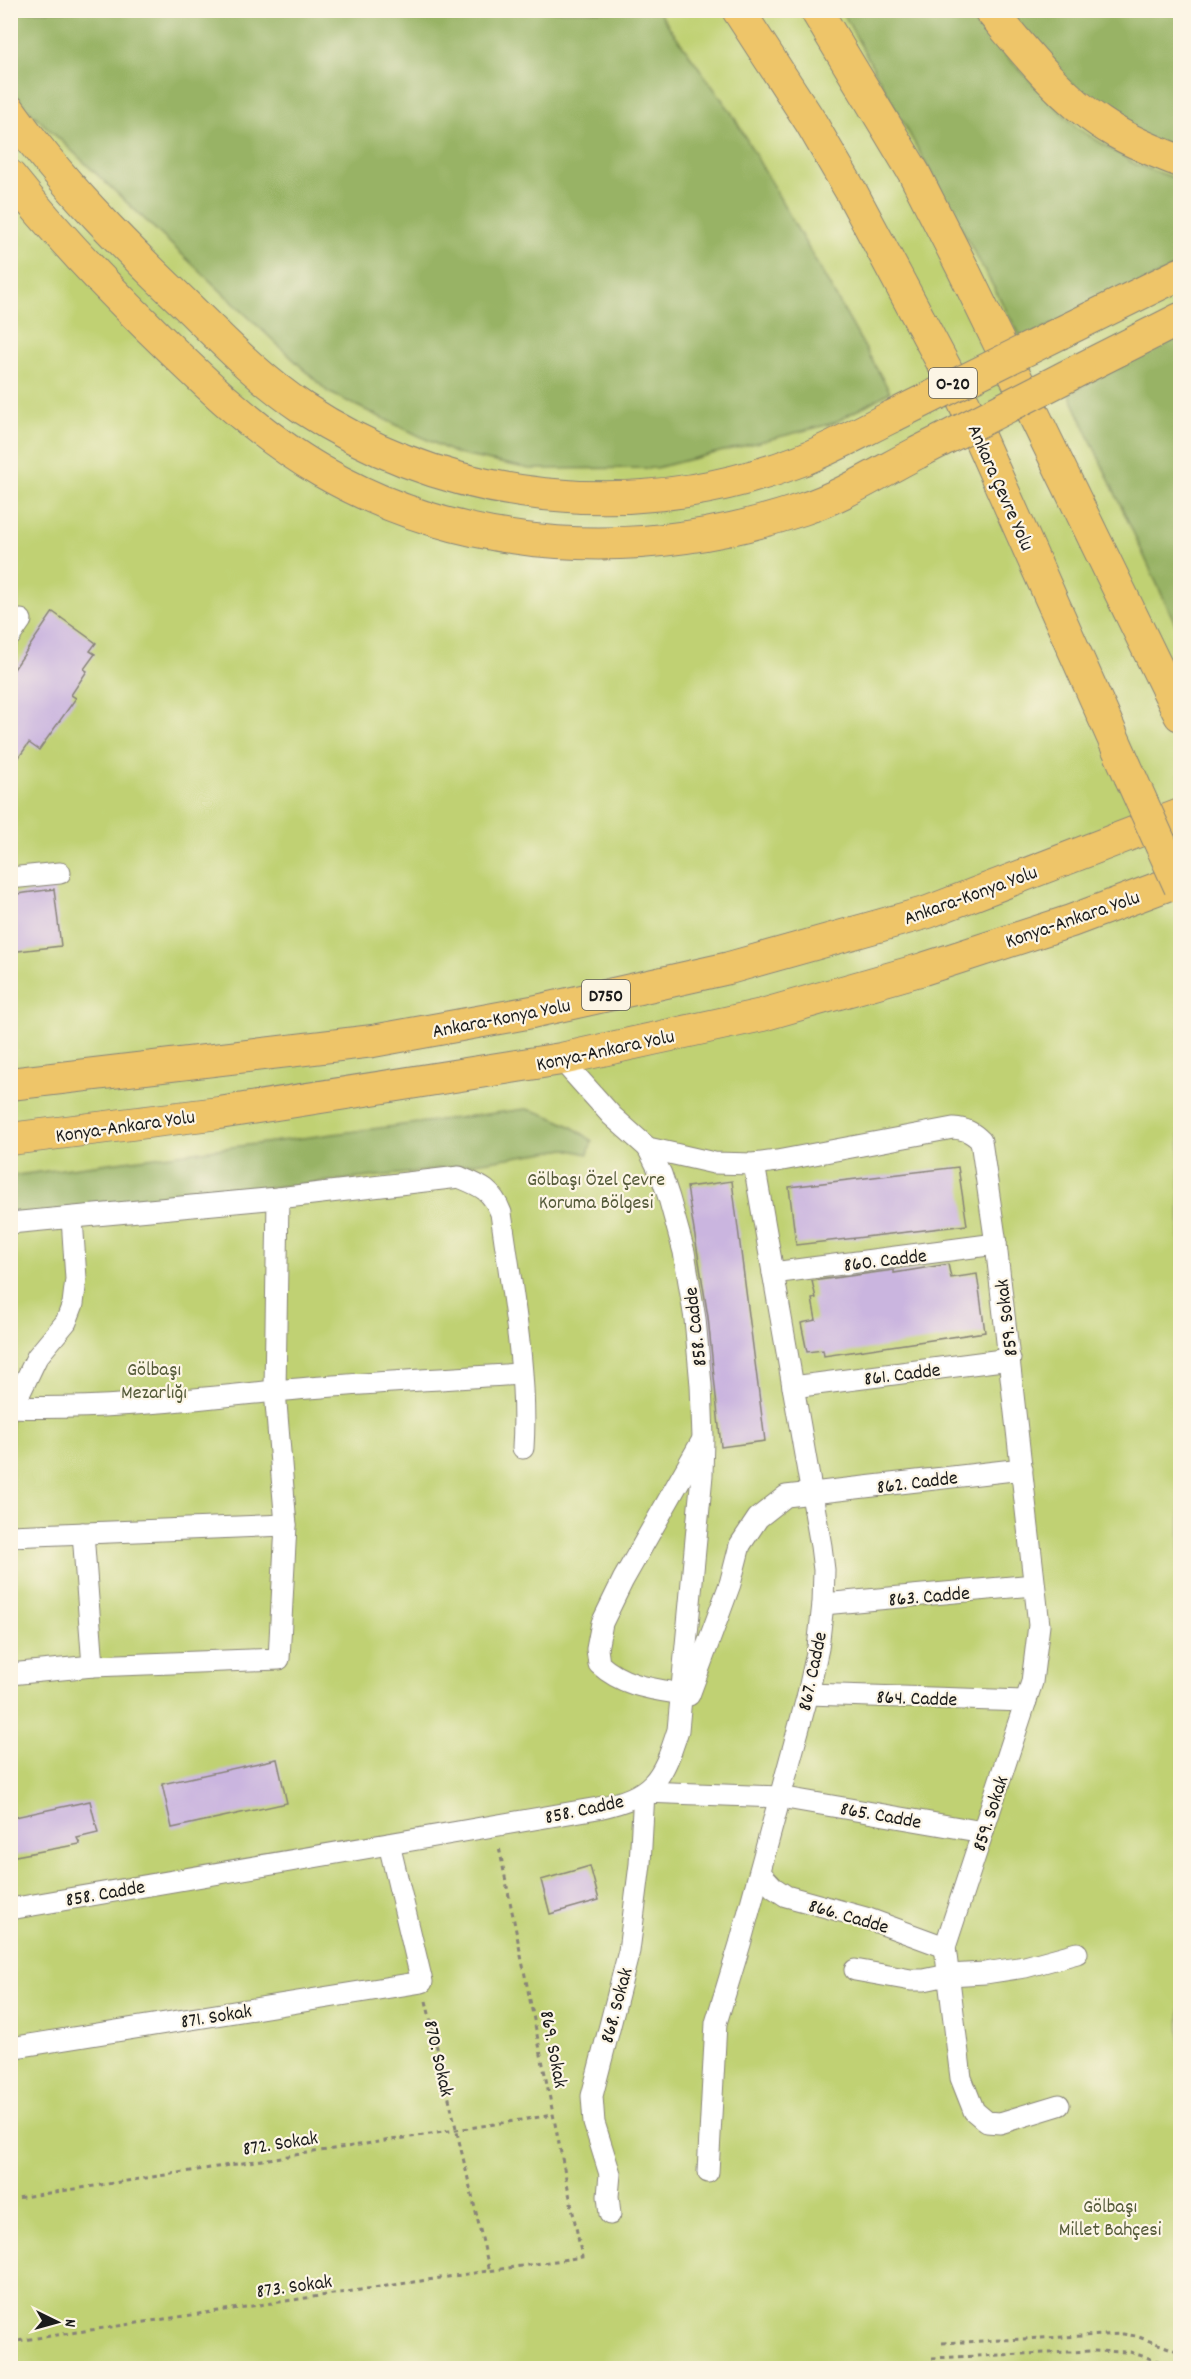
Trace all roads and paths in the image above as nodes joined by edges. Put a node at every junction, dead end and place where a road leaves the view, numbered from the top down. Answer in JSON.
{"nodes":[{"id":1,"x":718,"y":10,"type":"edge"},
{"id":2,"x":738,"y":10,"type":"edge"},
{"id":3,"x":816,"y":10,"type":"edge"},
{"id":4,"x":990,"y":10,"type":"edge"},
{"id":5,"x":10,"y":111,"type":"edge"},
{"id":6,"x":810,"y":121,"type":"junction"},
{"id":7,"x":1180,"y":161,"type":"edge"},
{"id":8,"x":10,"y":176,"type":"edge"},
{"id":9,"x":1180,"y":274,"type":"edge"},
{"id":10,"x":1180,"y":319,"type":"edge"},
{"id":11,"x":1180,"y":715,"type":"edge"},
{"id":12,"x":1180,"y":815,"type":"edge"},
{"id":13,"x":60,"y":873,"type":"dead end"},
{"id":14,"x":10,"y":878,"type":"edge"},
{"id":15,"x":1180,"y":880,"type":"edge"},
{"id":16,"x":1180,"y":887,"type":"edge"},
{"id":17,"x":561,"y":1059,"type":"junction"},
{"id":18,"x":10,"y":1084,"type":"edge"},
{"id":19,"x":10,"y":1139,"type":"edge"},
{"id":20,"x":648,"y":1148,"type":"junction"},
{"id":21,"x":754,"y":1164,"type":"junction"},
{"id":22,"x":278,"y":1198,"type":"junction"},
{"id":23,"x":72,"y":1218,"type":"junction"},
{"id":24,"x":10,"y":1223,"type":"edge"},
{"id":25,"x":996,"y":1244,"type":"junction"},
{"id":26,"x":773,"y":1273,"type":"junction"},
{"id":27,"x":1010,"y":1359,"type":"junction"},
{"id":28,"x":521,"y":1374,"type":"junction"},
{"id":29,"x":793,"y":1387,"type":"junction"},
{"id":30,"x":275,"y":1391,"type":"junction"},
{"id":31,"x":12,"y":1407,"type":"edge"},
{"id":32,"x":703,"y":1438,"type":"junction"},
{"id":33,"x":523,"y":1448,"type":"dead end"},
{"id":34,"x":1022,"y":1469,"type":"junction"},
{"id":35,"x":812,"y":1494,"type":"junction"},
{"id":36,"x":286,"y":1525,"type":"junction"},
{"id":37,"x":83,"y":1533,"type":"junction"},
{"id":38,"x":10,"y":1536,"type":"edge"},
{"id":39,"x":1034,"y":1585,"type":"junction"},
{"id":40,"x":823,"y":1604,"type":"junction"},
{"id":41,"x":93,"y":1666,"type":"junction"},
{"id":42,"x":10,"y":1674,"type":"edge"},
{"id":43,"x":682,"y":1694,"type":"junction"},
{"id":44,"x":808,"y":1694,"type":"junction"},
{"id":45,"x":1026,"y":1701,"type":"junction"},
{"id":46,"x":680,"y":1719,"type":"junction"},
{"id":47,"x":644,"y":1792,"type":"junction"},
{"id":48,"x":780,"y":1797,"type":"junction"},
{"id":49,"x":983,"y":1832,"type":"junction"},
{"id":50,"x":389,"y":1844,"type":"junction"},
{"id":51,"x":499,"y":1846,"type":"dead end"},
{"id":52,"x":760,"y":1873,"type":"junction"},
{"id":53,"x":10,"y":1909,"type":"edge"},
{"id":54,"x":945,"y":1947,"type":"junction"},
{"id":55,"x":1077,"y":1953,"type":"dead end"},
{"id":56,"x":855,"y":1970,"type":"dead end"},
{"id":57,"x":948,"y":1975,"type":"junction"},
{"id":58,"x":422,"y":1982,"type":"junction"},
{"id":59,"x":10,"y":2048,"type":"edge"},
{"id":60,"x":1059,"y":2105,"type":"dead end"},
{"id":61,"x":554,"y":2115,"type":"junction"},
{"id":62,"x":457,"y":2130,"type":"junction"},
{"id":63,"x":708,"y":2172,"type":"dead end"},
{"id":64,"x":10,"y":2199,"type":"edge"},
{"id":65,"x":610,"y":2214,"type":"dead end"},
{"id":66,"x":582,"y":2257,"type":"joint"},
{"id":67,"x":490,"y":2272,"type":"junction"},
{"id":68,"x":10,"y":2342,"type":"edge"},
{"id":69,"x":942,"y":2343,"type":"dead end"},
{"id":70,"x":1180,"y":2352,"type":"edge"},
{"id":71,"x":932,"y":2358,"type":"dead end"},
{"id":72,"x":1179,"y":2368,"type":"edge"}],
"edges":[{"from":1,"to":6,"type":"highway"},
{"from":2,"to":6,"type":"highway","name":"Ankara Çevre Yolu","number":"O-20"},
{"from":3,"to":11,"type":"highway"},
{"from":4,"to":7,"type":"highway"},
{"from":5,"to":9,"type":"highway","bridge":true},
{"from":6,"to":16,"type":"highway","name":"Ankara Çevre Yolu","number":"O-20","bridge":true},
{"from":8,"to":10,"type":"highway","bridge":true},
{"from":12,"to":18,"type":"highway","name":"Ankara-Konya Yolu","number":"D750"},
{"from":13,"to":14,"type":"street"},
{"from":15,"to":17,"type":"highway","name":"Konya-Ankara Yolu"},
{"from":17,"to":19,"type":"highway","name":"Konya-Ankara Yolu"},
{"from":17,"to":20,"type":"street","name":"859. Sokak"},
{"from":20,"to":21,"type":"street","name":"859. Sokak"},
{"from":20,"to":32,"type":"street","name":"858. Cadde"},
{"from":21,"to":25,"type":"street","name":"859. Sokak"},
{"from":21,"to":26,"type":"street","name":"867. Cadde"},
{"from":22,"to":23,"type":"street"},
{"from":22,"to":28,"type":"street"},
{"from":22,"to":30,"type":"street"},
{"from":23,"to":24,"type":"street"},
{"from":23,"to":31,"type":"street"},
{"from":25,"to":26,"type":"street","name":"860. Cadde"},
{"from":25,"to":27,"type":"street","name":"859. Sokak"},
{"from":26,"to":29,"type":"street","name":"867. Cadde"},
{"from":27,"to":29,"type":"street","name":"861. Cadde"},
{"from":27,"to":34,"type":"street","name":"859. Sokak"},
{"from":28,"to":30,"type":"street"},
{"from":28,"to":33,"type":"street"},
{"from":29,"to":35,"type":"street","name":"867. Cadde"},
{"from":30,"to":31,"type":"street"},
{"from":30,"to":36,"type":"street"},
{"from":32,"to":43,"type":"street","name":"858. Cadde"},
{"from":32,"to":43,"type":"street"},
{"from":34,"to":35,"type":"street","name":"862. Cadde"},
{"from":34,"to":39,"type":"street","name":"859. Sokak"},
{"from":35,"to":40,"type":"street","name":"867. Cadde"},
{"from":35,"to":46,"type":"street","name":"862. Cadde"},
{"from":36,"to":37,"type":"street"},
{"from":36,"to":41,"type":"street"},
{"from":37,"to":38,"type":"street"},
{"from":37,"to":41,"type":"street"},
{"from":39,"to":40,"type":"street","name":"863. Cadde"},
{"from":39,"to":45,"type":"street","name":"859. Sokak"},
{"from":40,"to":44,"type":"street","name":"867. Cadde"},
{"from":41,"to":42,"type":"street"},
{"from":43,"to":46,"type":"street","name":"858. Cadde"},
{"from":44,"to":45,"type":"street","name":"864. Cadde"},
{"from":44,"to":48,"type":"street","name":"867. Cadde"},
{"from":45,"to":49,"type":"street","name":"859. Sokak"},
{"from":46,"to":47,"type":"street","name":"858. Cadde"},
{"from":47,"to":48,"type":"street"},
{"from":47,"to":50,"type":"street","name":"858. Cadde"},
{"from":47,"to":65,"type":"street","name":"868. Sokak"},
{"from":48,"to":49,"type":"street","name":"865. Cadde"},
{"from":48,"to":52,"type":"street","name":"867. Cadde"},
{"from":49,"to":54,"type":"street","name":"859. Sokak"},
{"from":50,"to":53,"type":"street","name":"858. Cadde"},
{"from":50,"to":58,"type":"street"},
{"from":51,"to":61,"type":"path","name":"869. Sokak"},
{"from":52,"to":54,"type":"street","name":"866. Cadde"},
{"from":52,"to":63,"type":"street","name":"867. Cadde"},
{"from":54,"to":57,"type":"street"},
{"from":55,"to":57,"type":"street"},
{"from":56,"to":57,"type":"street"},
{"from":57,"to":60,"type":"street"},
{"from":58,"to":59,"type":"street","name":"871. Sokak"},
{"from":58,"to":62,"type":"path","name":"870. Sokak"},
{"from":61,"to":62,"type":"path","name":"872. Sokak"},
{"from":61,"to":66,"type":"path","name":"869. Sokak"},
{"from":62,"to":64,"type":"path","name":"872. Sokak"},
{"from":62,"to":67,"type":"path","name":"870. Sokak"},
{"from":66,"to":67,"type":"path","name":"873. Sokak"},
{"from":67,"to":68,"type":"path","name":"873. Sokak"},
{"from":69,"to":70,"type":"path"},
{"from":71,"to":72,"type":"path"}]}
